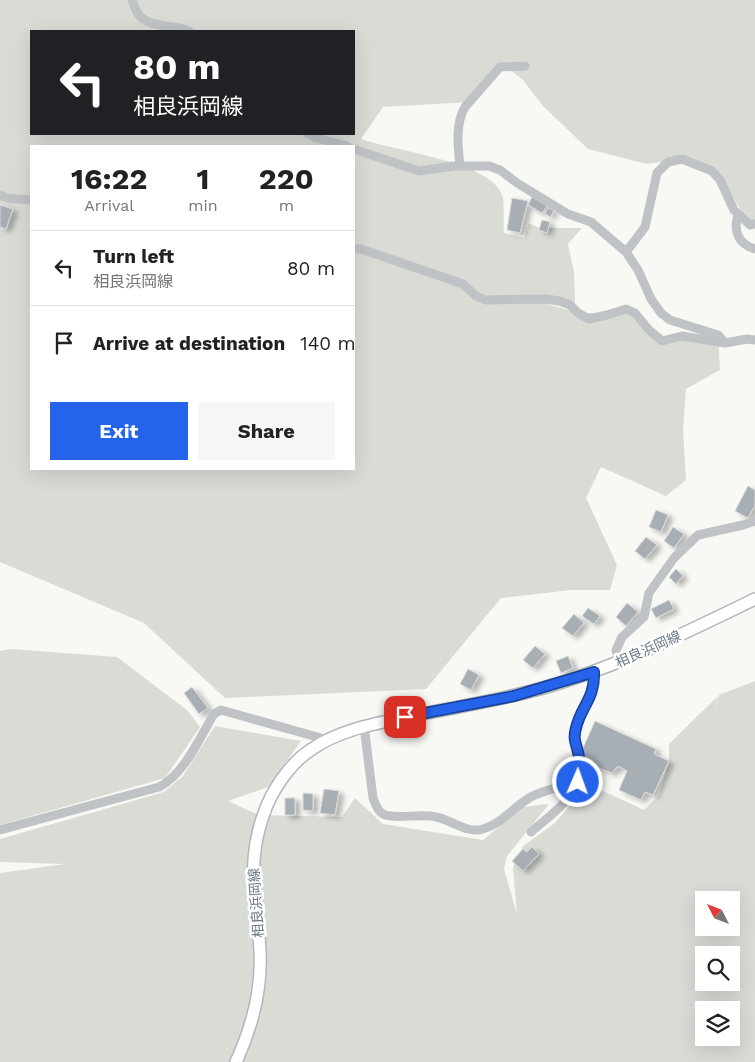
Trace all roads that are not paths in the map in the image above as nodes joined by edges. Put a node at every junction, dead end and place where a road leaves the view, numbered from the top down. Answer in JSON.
{"nodes":[{"id":1,"x":132,"y":0,"type":"edge"},
{"id":2,"x":187,"y":30,"type":"edge"},
{"id":3,"x":525,"y":66,"type":"dead end"},
{"id":4,"x":310,"y":135,"type":"edge"},
{"id":5,"x":343,"y":145,"type":"edge"},
{"id":6,"x":355,"y":149,"type":"edge"},
{"id":7,"x":460,"y":166,"type":"junction"},
{"id":8,"x":0,"y":195,"type":"edge"},
{"id":9,"x":30,"y":200,"type":"edge"},
{"id":10,"x":738,"y":215,"type":"junction"},
{"id":11,"x":755,"y":224,"type":"edge"},
{"id":12,"x":355,"y":249,"type":"edge"},
{"id":13,"x":755,"y":249,"type":"edge"},
{"id":14,"x":626,"y":252,"type":"junction"},
{"id":15,"x":755,"y":340,"type":"edge"},
{"id":16,"x":725,"y":343,"type":"junction"},
{"id":17,"x":755,"y":521,"type":"edge"},
{"id":18,"x":755,"y":599,"type":"edge"},
{"id":19,"x":619,"y":663,"type":"junction"},
{"id":20,"x":594,"y":672,"type":"junction"},
{"id":21,"x":364,"y":726,"type":"junction"},
{"id":22,"x":328,"y":740,"type":"junction"},
{"id":23,"x":578,"y":782,"type":"junction"},
{"id":24,"x":0,"y":830,"type":"edge"},
{"id":25,"x":531,"y":832,"type":"dead end"},
{"id":26,"x":236,"y":1062,"type":"edge"}],
"edges":[{"from":1,"to":2,"type":"street"},
{"from":3,"to":7,"type":"street"},
{"from":4,"to":5,"type":"street"},
{"from":6,"to":7,"type":"street"},
{"from":7,"to":14,"type":"street"},
{"from":8,"to":9,"type":"street"},
{"from":10,"to":11,"type":"street"},
{"from":10,"to":13,"type":"street"},
{"from":10,"to":14,"type":"street"},
{"from":12,"to":16,"type":"street"},
{"from":14,"to":16,"type":"street"},
{"from":15,"to":16,"type":"street"},
{"from":17,"to":19,"type":"street"},
{"from":18,"to":19,"type":"main road","name":"相良浜岡線"},
{"from":19,"to":20,"type":"main road","name":"相良浜岡線"},
{"from":20,"to":21,"type":"main road","name":"相良浜岡線"},
{"from":20,"to":23,"type":"street"},
{"from":21,"to":22,"type":"main road","name":"相良浜岡線"},
{"from":21,"to":23,"type":"street"},
{"from":22,"to":24,"type":"street"},
{"from":22,"to":26,"type":"main road","name":"相良浜岡線"},
{"from":23,"to":25,"type":"street"}]}
